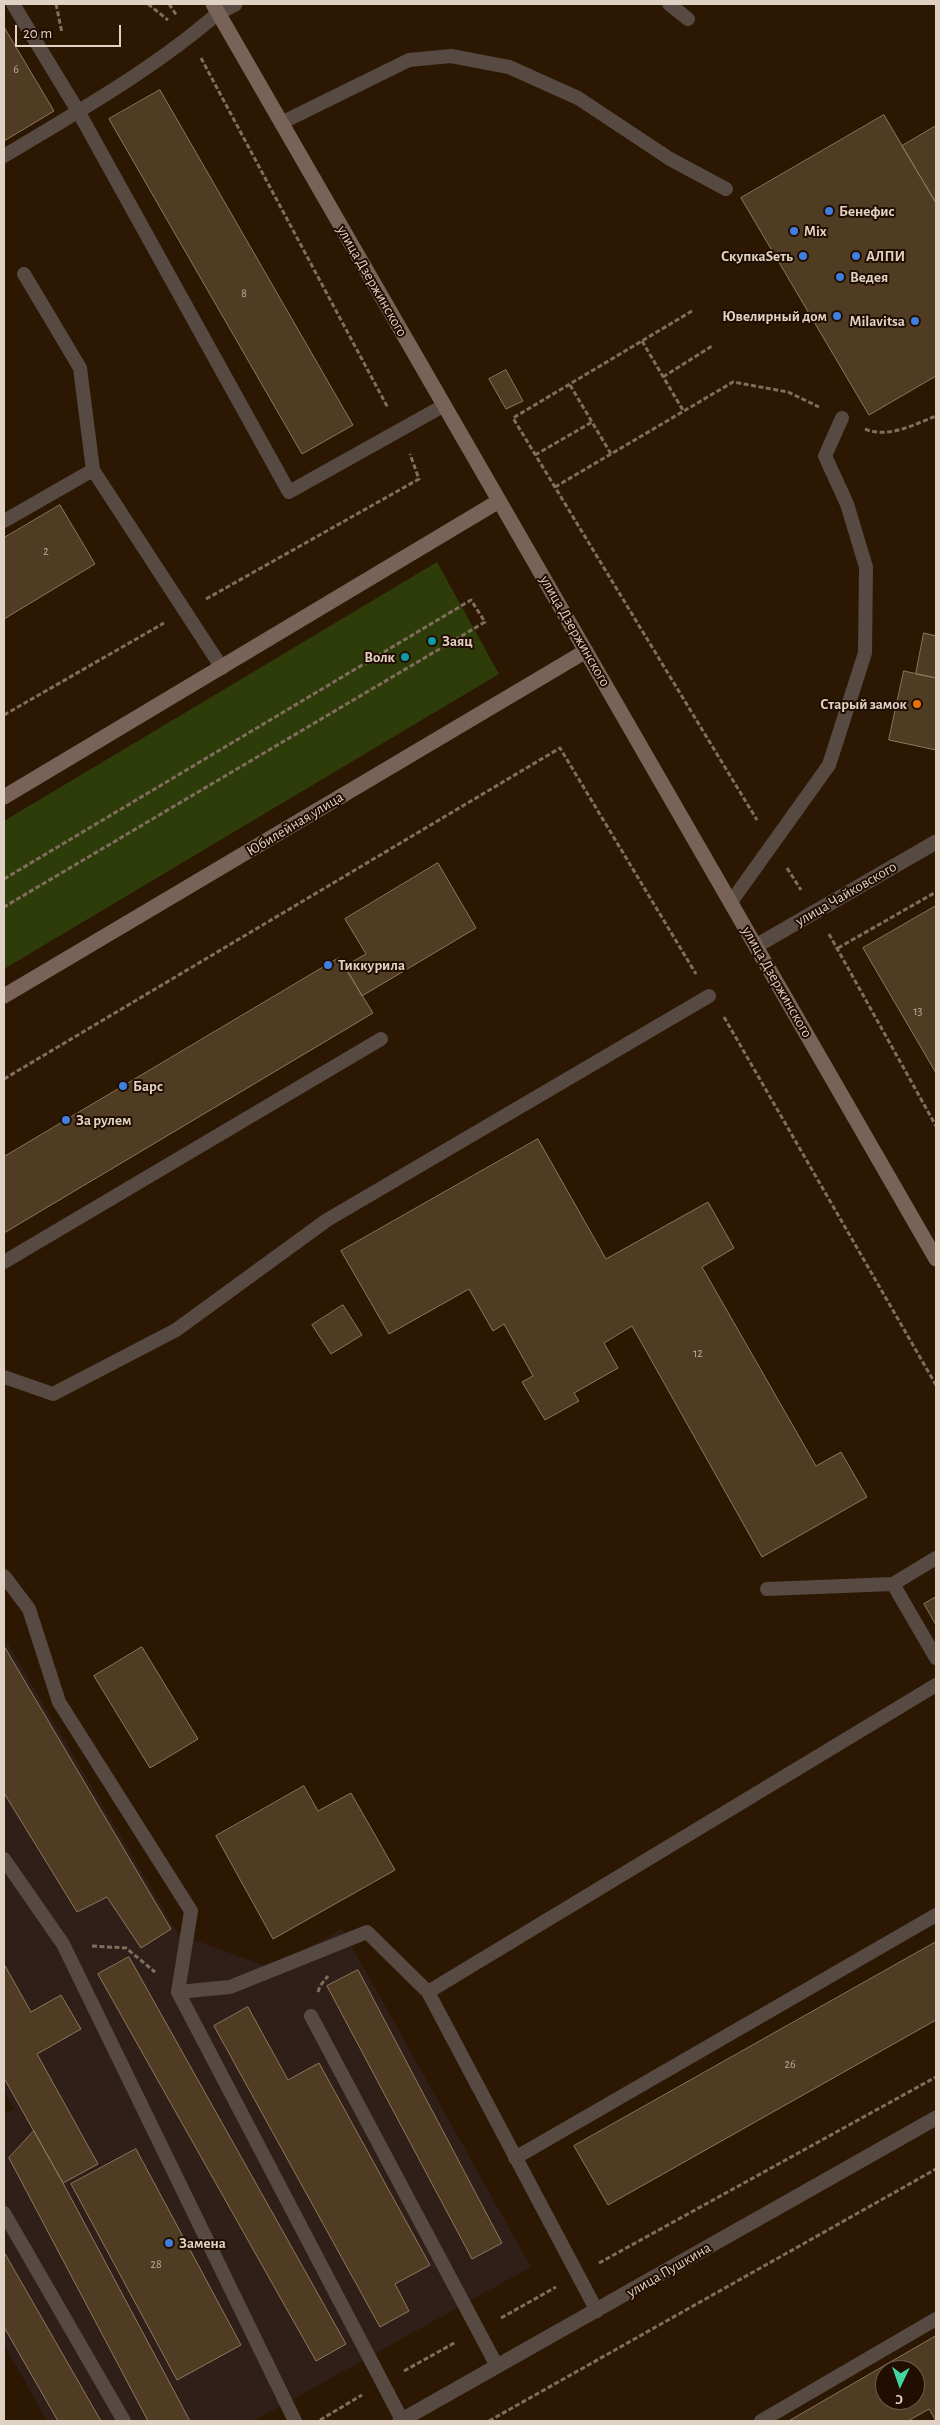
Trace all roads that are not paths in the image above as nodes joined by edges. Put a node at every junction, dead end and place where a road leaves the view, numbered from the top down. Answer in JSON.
{"nodes":[{"id":1,"x":13,"y":4,"type":"edge"},
{"id":2,"x":235,"y":4,"type":"edge"},
{"id":3,"x":669,"y":4,"type":"edge"},
{"id":4,"x":215,"y":8,"type":"edge"},
{"id":5,"x":688,"y":19,"type":"dead end"},
{"id":6,"x":78,"y":111,"type":"junction"},
{"id":7,"x":281,"y":123,"type":"junction"},
{"id":8,"x":4,"y":156,"type":"edge"},
{"id":9,"x":726,"y":189,"type":"dead end"},
{"id":10,"x":24,"y":274,"type":"dead end"},
{"id":11,"x":443,"y":406,"type":"junction"},
{"id":12,"x":842,"y":418,"type":"road end"},
{"id":13,"x":93,"y":470,"type":"junction"},
{"id":14,"x":499,"y":501,"type":"junction"},
{"id":15,"x":4,"y":521,"type":"edge"},
{"id":16,"x":586,"y":651,"type":"junction"},
{"id":17,"x":222,"y":668,"type":"junction"},
{"id":18,"x":4,"y":797,"type":"edge"},
{"id":19,"x":936,"y":842,"type":"edge"},
{"id":20,"x":730,"y":902,"type":"junction"},
{"id":21,"x":756,"y":946,"type":"junction"},
{"id":22,"x":4,"y":996,"type":"edge"},
{"id":23,"x":710,"y":996,"type":"road end"},
{"id":24,"x":382,"y":1039,"type":"dead end"},
{"id":25,"x":936,"y":1259,"type":"edge"},
{"id":26,"x":4,"y":1262,"type":"edge"},
{"id":27,"x":4,"y":1377,"type":"edge"},
{"id":28,"x":936,"y":1558,"type":"edge"},
{"id":29,"x":4,"y":1576,"type":"edge"},
{"id":30,"x":893,"y":1584,"type":"junction"},
{"id":31,"x":767,"y":1589,"type":"dead end"},
{"id":32,"x":936,"y":1658,"type":"edge"},
{"id":33,"x":936,"y":1684,"type":"edge"},
{"id":34,"x":4,"y":1859,"type":"edge"},
{"id":35,"x":936,"y":1916,"type":"edge"},
{"id":36,"x":178,"y":1992,"type":"junction"},
{"id":37,"x":428,"y":1992,"type":"junction"},
{"id":38,"x":311,"y":2016,"type":"dead end"},
{"id":39,"x":936,"y":2118,"type":"edge"},
{"id":40,"x":515,"y":2158,"type":"junction"},
{"id":41,"x":4,"y":2213,"type":"edge"},
{"id":42,"x":597,"y":2311,"type":"junction"},
{"id":43,"x":936,"y":2318,"type":"edge"},
{"id":44,"x":497,"y":2366,"type":"junction"},
{"id":45,"x":124,"y":2421,"type":"edge"},
{"id":46,"x":295,"y":2421,"type":"edge"},
{"id":47,"x":401,"y":2421,"type":"edge"},
{"id":48,"x":761,"y":2421,"type":"edge"}],
"edges":[{"from":1,"to":6,"type":"lane"},
{"from":2,"to":4,"type":"street"},
{"from":3,"to":5,"type":"lane"},
{"from":4,"to":6,"type":"lane"},
{"from":4,"to":7,"type":"main road","name":"улица Дзержинского"},
{"from":6,"to":8,"type":"lane"},
{"from":6,"to":11,"type":"lane"},
{"from":7,"to":9,"type":"lane"},
{"from":7,"to":11,"type":"main road","name":"улица Дзержинского"},
{"from":10,"to":13,"type":"lane"},
{"from":11,"to":14,"type":"main road","name":"улица Дзержинского"},
{"from":12,"to":20,"type":"lane"},
{"from":13,"to":15,"type":"lane"},
{"from":13,"to":17,"type":"lane"},
{"from":14,"to":16,"type":"main road","name":"улица Дзержинского"},
{"from":14,"to":17,"type":"main road"},
{"from":16,"to":20,"type":"main road","name":"улица Дзержинского"},
{"from":16,"to":22,"type":"main road","name":"Юбилейная улица"},
{"from":17,"to":18,"type":"main road"},
{"from":19,"to":21,"type":"street","name":"улица Чайковского"},
{"from":20,"to":21,"type":"main road","name":"улица Дзержинского"},
{"from":21,"to":25,"type":"main road","name":"улица Дзержинского"},
{"from":23,"to":27,"type":"lane"},
{"from":24,"to":26,"type":"lane"},
{"from":28,"to":30,"type":"lane"},
{"from":29,"to":36,"type":"lane"},
{"from":30,"to":31,"type":"lane"},
{"from":30,"to":32,"type":"lane"},
{"from":33,"to":37,"type":"lane"},
{"from":34,"to":46,"type":"lane"},
{"from":35,"to":40,"type":"lane"},
{"from":36,"to":37,"type":"lane"},
{"from":36,"to":47,"type":"lane"},
{"from":37,"to":40,"type":"lane"},
{"from":38,"to":44,"type":"lane"},
{"from":39,"to":42,"type":"street","name":"улица Пушкина"},
{"from":40,"to":42,"type":"lane"},
{"from":41,"to":45,"type":"lane"},
{"from":42,"to":44,"type":"street","name":"улица Пушкина"},
{"from":43,"to":48,"type":"lane"},
{"from":44,"to":47,"type":"street","name":"улица Пушкина"}]}
